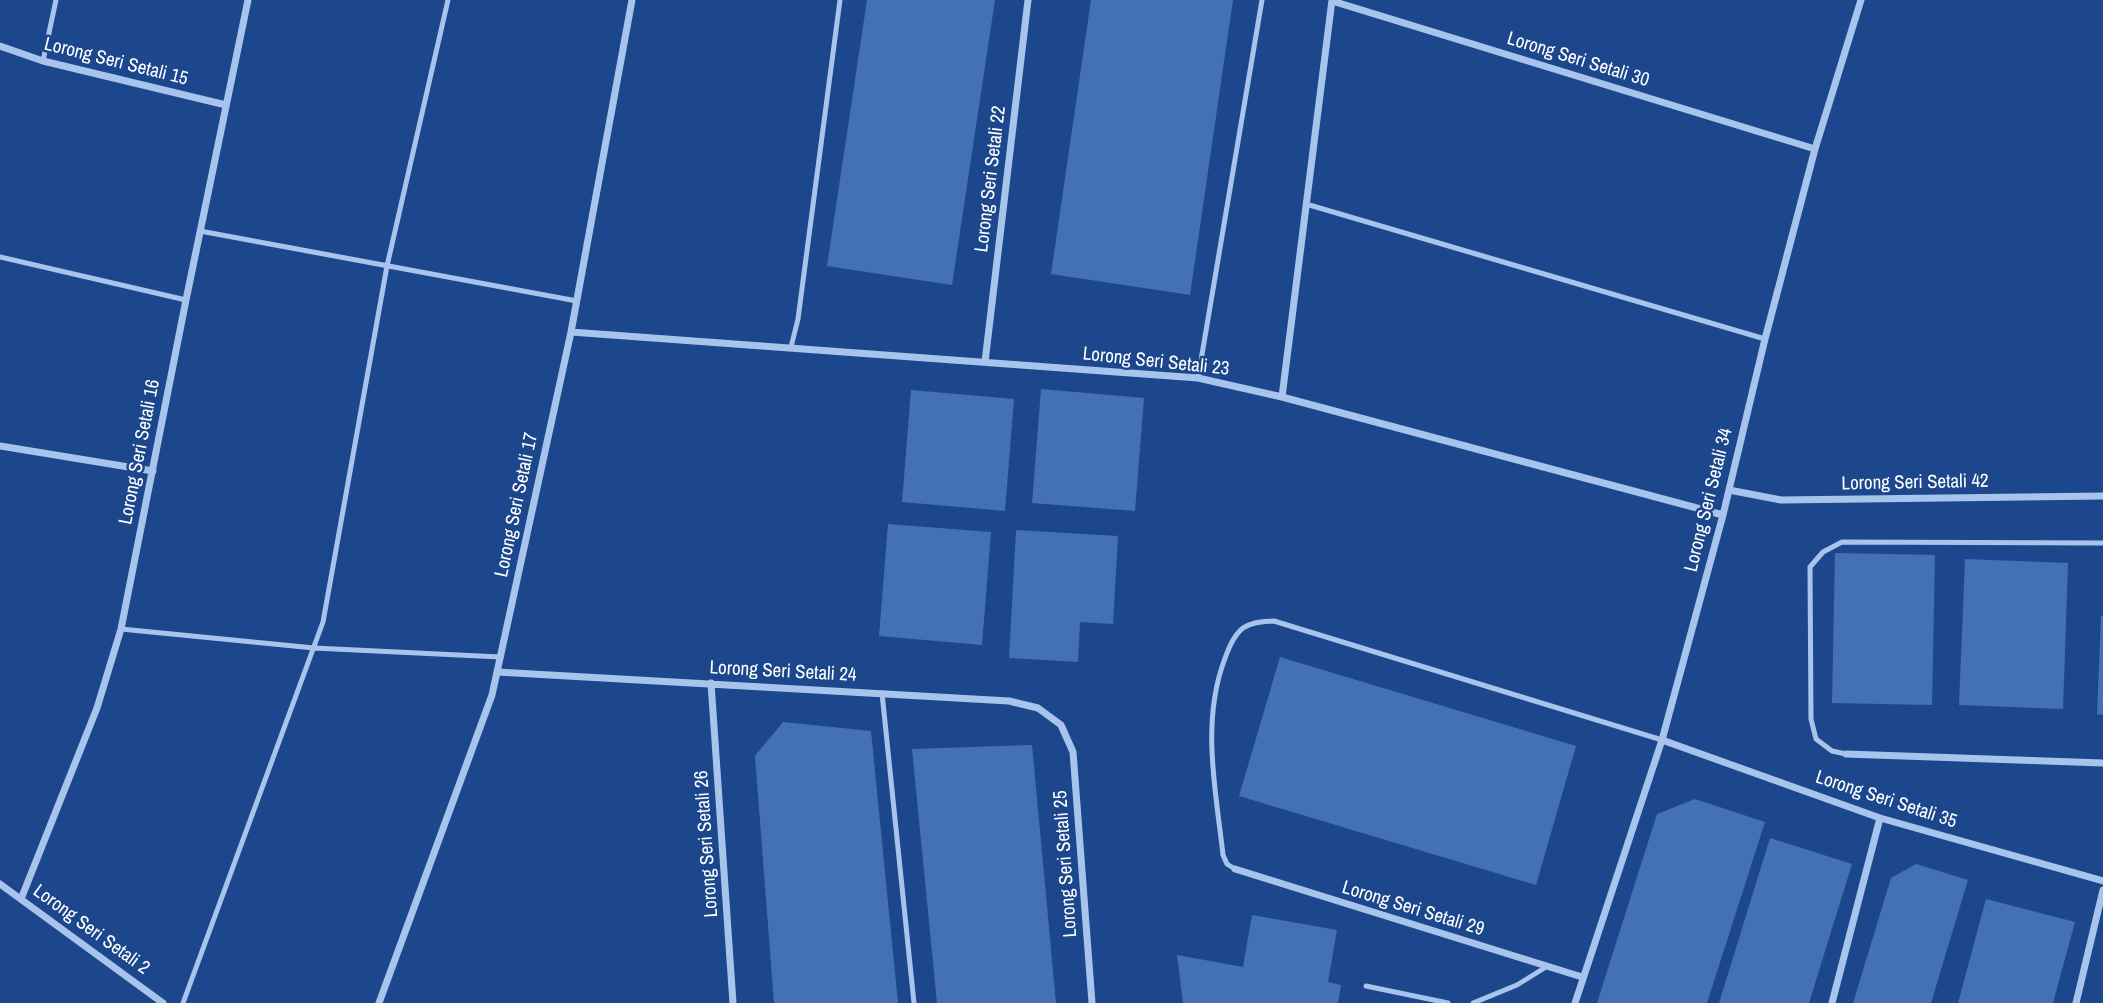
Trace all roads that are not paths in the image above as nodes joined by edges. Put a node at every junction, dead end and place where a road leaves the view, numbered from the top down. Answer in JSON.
{"nodes":[{"id":1,"x":56,"y":0,"type":"edge"},
{"id":2,"x":248,"y":0,"type":"edge"},
{"id":3,"x":448,"y":0,"type":"edge"},
{"id":4,"x":632,"y":0,"type":"edge"},
{"id":5,"x":840,"y":0,"type":"edge"},
{"id":6,"x":1028,"y":0,"type":"edge"},
{"id":7,"x":1262,"y":0,"type":"edge"},
{"id":8,"x":1332,"y":0,"type":"edge"},
{"id":9,"x":1861,"y":0,"type":"edge"},
{"id":10,"x":0,"y":46,"type":"edge"},
{"id":11,"x":43,"y":61,"type":"junction"},
{"id":12,"x":226,"y":105,"type":"junction"},
{"id":13,"x":1815,"y":149,"type":"junction"},
{"id":14,"x":1306,"y":204,"type":"junction"},
{"id":15,"x":200,"y":231,"type":"junction"},
{"id":16,"x":0,"y":257,"type":"edge"},
{"id":17,"x":387,"y":266,"type":"junction"},
{"id":18,"x":186,"y":300,"type":"junction"},
{"id":19,"x":577,"y":301,"type":"junction"},
{"id":20,"x":571,"y":332,"type":"junction"},
{"id":21,"x":1765,"y":339,"type":"junction"},
{"id":22,"x":791,"y":348,"type":"junction"},
{"id":23,"x":985,"y":362,"type":"junction"},
{"id":24,"x":1198,"y":378,"type":"junction"},
{"id":25,"x":1282,"y":397,"type":"junction"},
{"id":26,"x":0,"y":446,"type":"edge"},
{"id":27,"x":153,"y":471,"type":"junction"},
{"id":28,"x":1729,"y":490,"type":"junction"},
{"id":29,"x":2103,"y":496,"type":"edge"},
{"id":30,"x":1723,"y":515,"type":"junction"},
{"id":31,"x":2103,"y":543,"type":"edge"},
{"id":32,"x":121,"y":629,"type":"junction"},
{"id":33,"x":314,"y":648,"type":"junction"},
{"id":34,"x":500,"y":657,"type":"junction"},
{"id":35,"x":497,"y":672,"type":"junction"},
{"id":36,"x":712,"y":683,"type":"junction"},
{"id":37,"x":882,"y":693,"type":"junction"},
{"id":38,"x":1061,"y":725,"type":"joint"},
{"id":39,"x":1662,"y":740,"type":"junction"},
{"id":40,"x":1846,"y":754,"type":"joint"},
{"id":41,"x":2103,"y":763,"type":"edge"},
{"id":42,"x":1880,"y":818,"type":"junction"},
{"id":43,"x":1235,"y":869,"type":"joint"},
{"id":44,"x":2103,"y":881,"type":"edge"},
{"id":45,"x":0,"y":884,"type":"edge"},
{"id":46,"x":2103,"y":890,"type":"edge"},
{"id":47,"x":22,"y":899,"type":"junction"},
{"id":48,"x":1546,"y":967,"type":"junction"},
{"id":49,"x":1582,"y":977,"type":"junction"},
{"id":50,"x":1366,"y":986,"type":"dead end"},
{"id":51,"x":163,"y":1003,"type":"edge"},
{"id":52,"x":183,"y":1003,"type":"edge"},
{"id":53,"x":379,"y":1003,"type":"edge"},
{"id":54,"x":733,"y":1003,"type":"edge"},
{"id":55,"x":914,"y":1003,"type":"edge"},
{"id":56,"x":1091,"y":1003,"type":"edge"},
{"id":57,"x":1448,"y":1003,"type":"edge"},
{"id":58,"x":1473,"y":1003,"type":"edge"},
{"id":59,"x":1575,"y":1003,"type":"edge"},
{"id":60,"x":1832,"y":1003,"type":"edge"},
{"id":61,"x":2076,"y":1003,"type":"edge"}],
"edges":[{"from":1,"to":11,"type":"lane"},
{"from":2,"to":12,"type":"street","name":"Lorong Seri Setali 16"},
{"from":3,"to":17,"type":"lane"},
{"from":4,"to":19,"type":"street","name":"Lorong Seri Setali 17"},
{"from":5,"to":22,"type":"lane"},
{"from":6,"to":23,"type":"street","name":"Lorong Seri Setali 22"},
{"from":7,"to":24,"type":"lane"},
{"from":8,"to":13,"type":"street","name":"Lorong Seri Setali 30"},
{"from":8,"to":14,"type":"street"},
{"from":9,"to":13,"type":"street","name":"Lorong Seri Setali 34"},
{"from":10,"to":11,"type":"street","name":"Lorong Seri Setali 15"},
{"from":11,"to":12,"type":"street","name":"Lorong Seri Setali 15"},
{"from":12,"to":15,"type":"street","name":"Lorong Seri Setali 16"},
{"from":13,"to":21,"type":"street","name":"Lorong Seri Setali 34"},
{"from":14,"to":21,"type":"lane"},
{"from":14,"to":25,"type":"street"},
{"from":15,"to":17,"type":"lane"},
{"from":15,"to":18,"type":"street","name":"Lorong Seri Setali 16"},
{"from":16,"to":18,"type":"lane"},
{"from":17,"to":19,"type":"lane"},
{"from":17,"to":33,"type":"lane"},
{"from":18,"to":27,"type":"street","name":"Lorong Seri Setali 16"},
{"from":19,"to":20,"type":"street","name":"Lorong Seri Setali 17"},
{"from":20,"to":22,"type":"street","name":"Lorong Seri Setali 23"},
{"from":20,"to":34,"type":"street","name":"Lorong Seri Setali 17"},
{"from":21,"to":28,"type":"street","name":"Lorong Seri Setali 34"},
{"from":22,"to":23,"type":"street","name":"Lorong Seri Setali 23"},
{"from":23,"to":24,"type":"street","name":"Lorong Seri Setali 23"},
{"from":24,"to":25,"type":"street","name":"Lorong Seri Setali 23"},
{"from":25,"to":30,"type":"street","name":"Lorong Seri Setali 23"},
{"from":26,"to":27,"type":"street"},
{"from":27,"to":32,"type":"street","name":"Lorong Seri Setali 16"},
{"from":28,"to":29,"type":"street","name":"Lorong Seri Setali 42"},
{"from":28,"to":30,"type":"street","name":"Lorong Seri Setali 34"},
{"from":30,"to":39,"type":"street","name":"Lorong Seri Setali 34"},
{"from":31,"to":40,"type":"lane"},
{"from":32,"to":33,"type":"lane"},
{"from":32,"to":47,"type":"street","name":"Lorong Seri Setali 16"},
{"from":33,"to":34,"type":"lane"},
{"from":33,"to":52,"type":"lane"},
{"from":34,"to":35,"type":"street","name":"Lorong Seri Setali 17"},
{"from":35,"to":36,"type":"street","name":"Lorong Seri Setali 24"},
{"from":35,"to":53,"type":"street","name":"Lorong Seri Setali 17"},
{"from":36,"to":37,"type":"street","name":"Lorong Seri Setali 24"},
{"from":36,"to":54,"type":"street","name":"Lorong Seri Setali 26"},
{"from":37,"to":38,"type":"street","name":"Lorong Seri Setali 24"},
{"from":37,"to":55,"type":"lane"},
{"from":38,"to":56,"type":"street","name":"Lorong Seri Setali 25"},
{"from":39,"to":42,"type":"street","name":"Lorong Seri Setali 35"},
{"from":39,"to":43,"type":"lane"},
{"from":39,"to":49,"type":"street","name":"Lorong Seri Setali 34"},
{"from":40,"to":41,"type":"street"},
{"from":42,"to":44,"type":"street","name":"Lorong Seri Setali 35"},
{"from":42,"to":60,"type":"street"},
{"from":43,"to":48,"type":"street","name":"Lorong Seri Setali 29"},
{"from":45,"to":47,"type":"street","name":"Lorong Seri Setali 2"},
{"from":46,"to":61,"type":"street"},
{"from":47,"to":51,"type":"street","name":"Lorong Seri Setali 2"},
{"from":48,"to":49,"type":"street","name":"Lorong Seri Setali 29"},
{"from":48,"to":58,"type":"lane"},
{"from":49,"to":59,"type":"street","name":"Lorong Seri Setali 34"},
{"from":50,"to":57,"type":"lane"}]}
